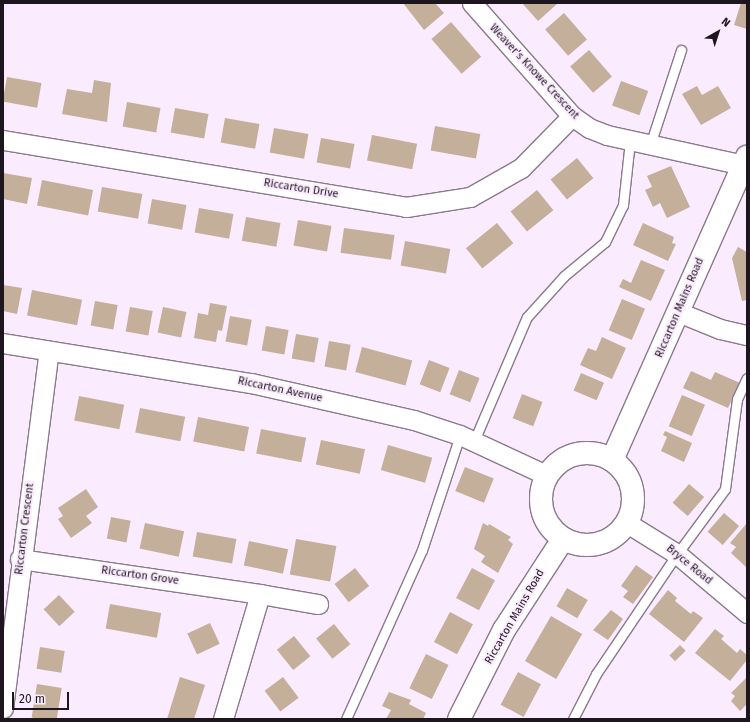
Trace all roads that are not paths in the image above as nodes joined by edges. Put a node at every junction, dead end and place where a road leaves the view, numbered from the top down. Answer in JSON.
{"nodes":[{"id":1,"x":472,"y":3,"type":"edge"},
{"id":2,"x":681,"y":50,"type":"dead end"},
{"id":3,"x":572,"y":116,"type":"junction"},
{"id":4,"x":3,"y":140,"type":"edge"},
{"id":5,"x":630,"y":141,"type":"junction"},
{"id":6,"x":650,"y":145,"type":"junction"},
{"id":7,"x":745,"y":161,"type":"edge"},
{"id":8,"x":678,"y":312,"type":"junction"},
{"id":9,"x":747,"y":335,"type":"edge"},
{"id":10,"x":3,"y":343,"type":"edge"},
{"id":11,"x":49,"y":351,"type":"junction"},
{"id":12,"x":747,"y":378,"type":"edge"},
{"id":13,"x":467,"y":438,"type":"junction"},
{"id":14,"x":612,"y":460,"type":"junction"},
{"id":15,"x":546,"y":475,"type":"junction"},
{"id":16,"x":627,"y":523,"type":"junction"},
{"id":17,"x":563,"y":539,"type":"junction"},
{"id":18,"x":676,"y":554,"type":"junction"},
{"id":19,"x":20,"y":559,"type":"junction"},
{"id":20,"x":260,"y":594,"type":"junction"},
{"id":21,"x":318,"y":604,"type":"dead end"},
{"id":22,"x":747,"y":613,"type":"edge"},
{"id":23,"x":3,"y":708,"type":"edge"},
{"id":24,"x":224,"y":719,"type":"edge"},
{"id":25,"x":346,"y":719,"type":"edge"},
{"id":26,"x":459,"y":719,"type":"edge"},
{"id":27,"x":573,"y":719,"type":"edge"}],
"edges":[{"from":1,"to":3,"type":"street","name":"Weaver's Knowe Crescent"},
{"from":2,"to":6,"type":"lane"},
{"from":3,"to":4,"type":"street","name":"Riccarton Drive"},
{"from":3,"to":5,"type":"street","name":"Weaver's Knowe Crescent"},
{"from":5,"to":6,"type":"street","name":"Weaver's Knowe Crescent"},
{"from":5,"to":13,"type":"lane"},
{"from":6,"to":7,"type":"street","name":"Weaver's Knowe Crescent"},
{"from":7,"to":8,"type":"street","name":"Riccarton Mains Road"},
{"from":8,"to":9,"type":"street"},
{"from":8,"to":14,"type":"street","name":"Riccarton Mains Road"},
{"from":10,"to":11,"type":"street","name":"Riccarton Avenue"},
{"from":11,"to":13,"type":"street","name":"Riccarton Avenue"},
{"from":11,"to":19,"type":"street","name":"Riccarton Crescent"},
{"from":12,"to":18,"type":"lane"},
{"from":13,"to":15,"type":"street","name":"Riccarton Avenue"},
{"from":13,"to":25,"type":"lane"},
{"from":14,"to":15,"type":"street"},
{"from":14,"to":16,"type":"street"},
{"from":15,"to":17,"type":"street"},
{"from":16,"to":17,"type":"street"},
{"from":16,"to":18,"type":"street","name":"Bryce Road"},
{"from":17,"to":26,"type":"street","name":"Riccarton Mains Road"},
{"from":18,"to":22,"type":"street","name":"Bryce Road"},
{"from":18,"to":27,"type":"lane"},
{"from":19,"to":20,"type":"street","name":"Riccarton Grove"},
{"from":19,"to":23,"type":"street","name":"Riccarton Crescent"},
{"from":20,"to":21,"type":"street","name":"Riccarton Grove"},
{"from":20,"to":24,"type":"street"}]}
